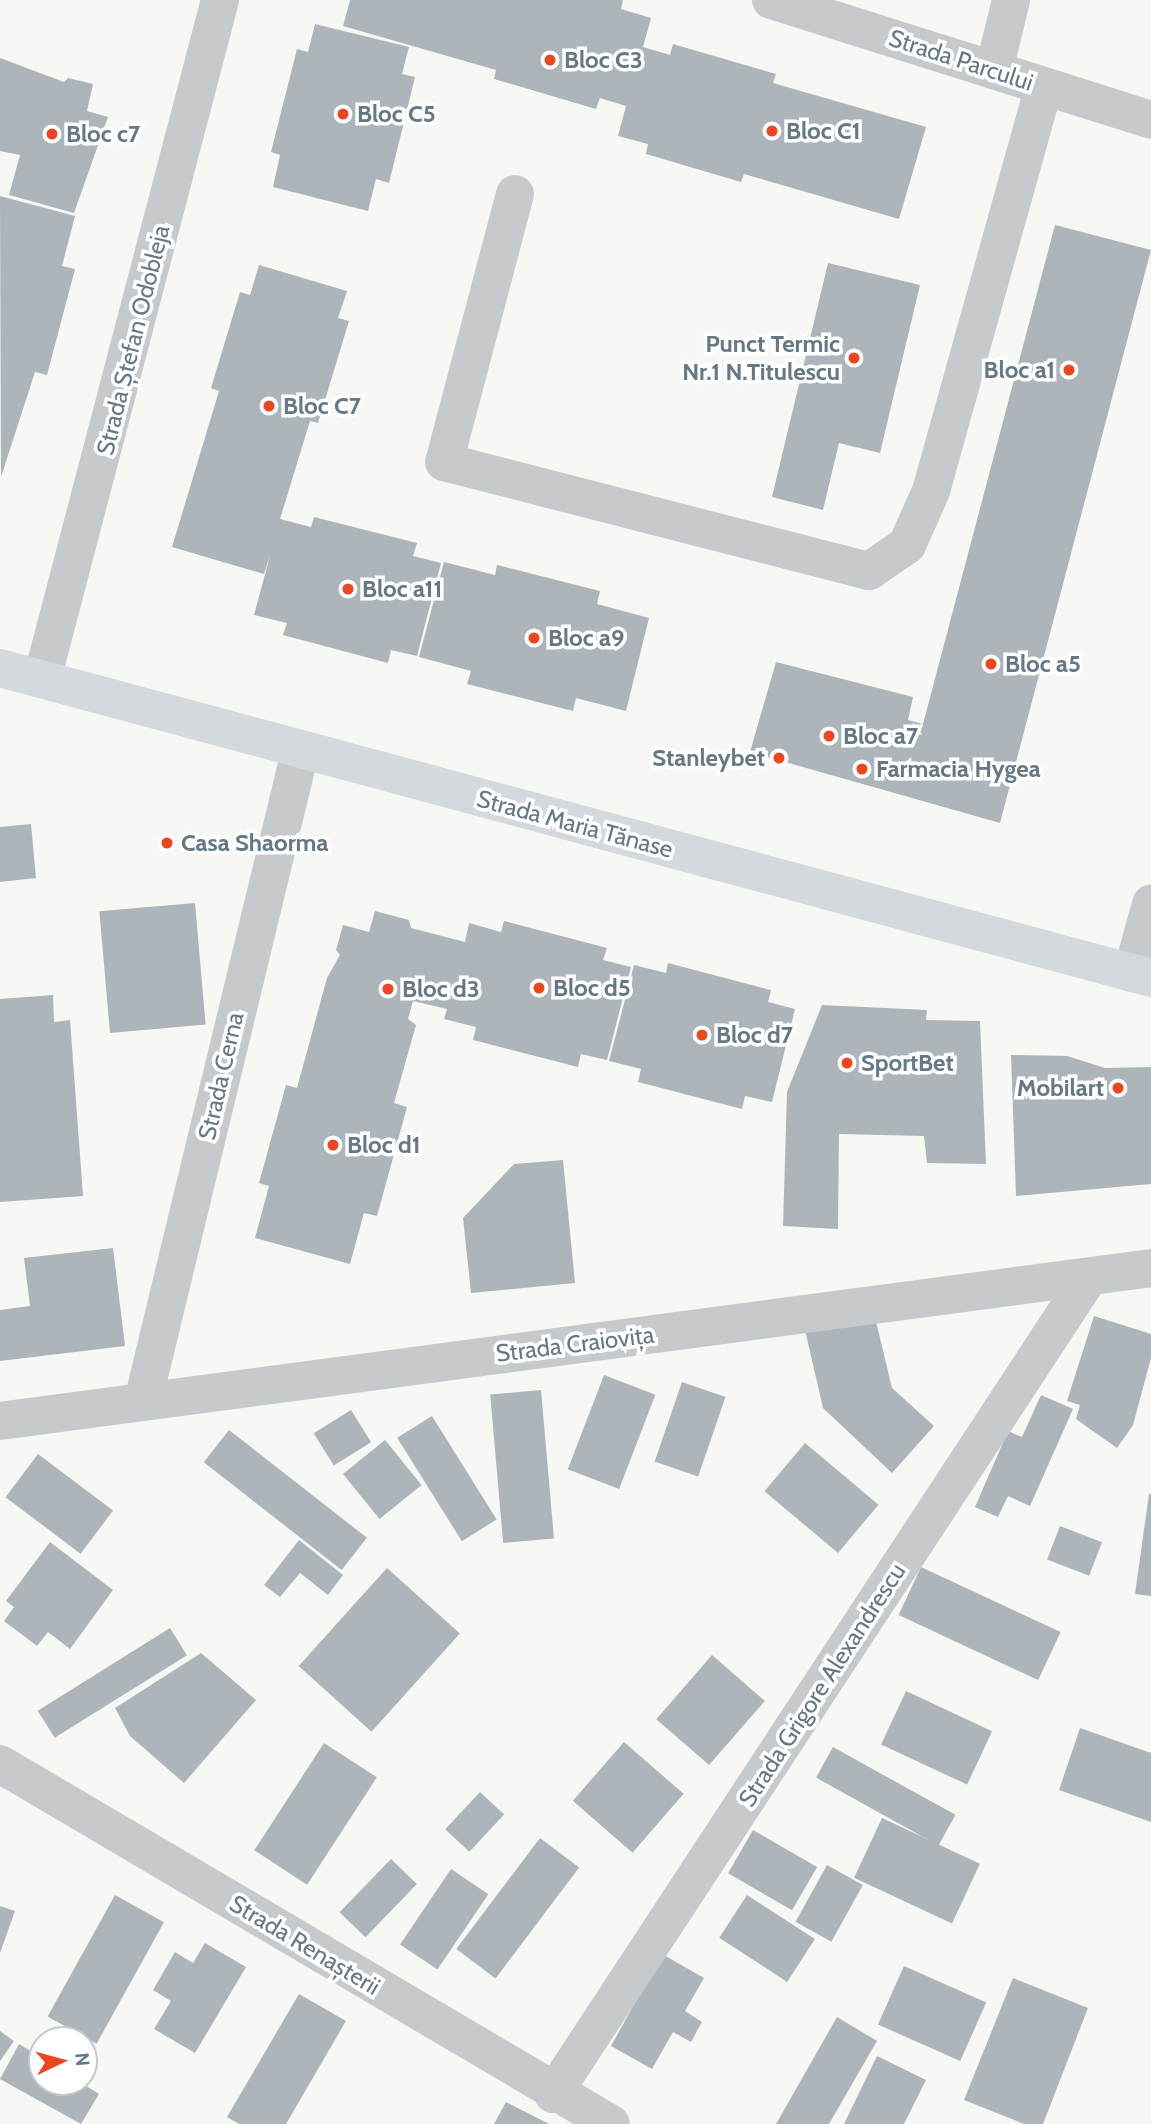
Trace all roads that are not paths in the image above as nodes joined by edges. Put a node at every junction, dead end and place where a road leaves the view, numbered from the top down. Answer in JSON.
{"nodes":[{"id":1,"x":220,"y":0,"type":"edge"},
{"id":2,"x":771,"y":0,"type":"edge"},
{"id":3,"x":1011,"y":0,"type":"edge"},
{"id":4,"x":994,"y":70,"type":"junction"},
{"id":5,"x":1044,"y":86,"type":"junction"},
{"id":6,"x":1151,"y":120,"type":"edge"},
{"id":7,"x":514,"y":194,"type":"dead end"},
{"id":8,"x":0,"y":668,"type":"edge"},
{"id":9,"x":42,"y":679,"type":"junction"},
{"id":10,"x":300,"y":752,"type":"junction"},
{"id":11,"x":1151,"y":904,"type":"edge"},
{"id":12,"x":1142,"y":975,"type":"edge"},
{"id":13,"x":1151,"y":1268,"type":"edge"},
{"id":14,"x":1089,"y":1277,"type":"junction"},
{"id":15,"x":143,"y":1401,"type":"junction"},
{"id":16,"x":0,"y":1421,"type":"edge"},
{"id":17,"x":0,"y":1764,"type":"edge"},
{"id":18,"x":553,"y":2094,"type":"junction"},
{"id":19,"x":611,"y":2124,"type":"edge"}],
"edges":[{"from":1,"to":9,"type":"street","name":"Strada Ștefan Odobleja"},
{"from":2,"to":4,"type":"street","name":"Strada Parcului"},
{"from":3,"to":4,"type":"street"},
{"from":4,"to":5,"type":"street","name":"Strada Parcului"},
{"from":5,"to":6,"type":"street","name":"Strada Parcului"},
{"from":5,"to":7,"type":"street"},
{"from":8,"to":9,"type":"main road","name":"Strada Maria Tănase"},
{"from":9,"to":10,"type":"main road","name":"Strada Maria Tănase"},
{"from":10,"to":12,"type":"main road","name":"Strada Maria Tănase"},
{"from":10,"to":15,"type":"street","name":"Strada Cerna"},
{"from":11,"to":12,"type":"street"},
{"from":13,"to":14,"type":"street","name":"Strada Craiovița"},
{"from":14,"to":15,"type":"street","name":"Strada Craiovița"},
{"from":14,"to":18,"type":"street","name":"Strada Grigore Alexandrescu"},
{"from":15,"to":16,"type":"street","name":"Strada Craiovița"},
{"from":17,"to":18,"type":"street","name":"Strada Renașterii"},
{"from":18,"to":19,"type":"street","name":"Strada Renașterii"}]}
